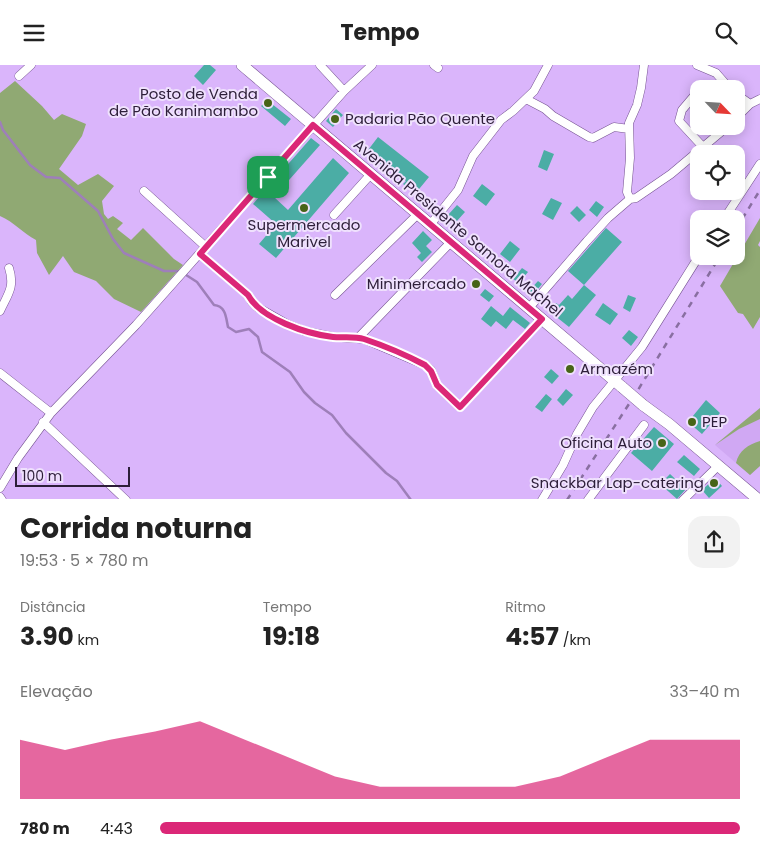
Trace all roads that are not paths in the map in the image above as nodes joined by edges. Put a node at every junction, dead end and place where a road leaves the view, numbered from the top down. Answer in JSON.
{"nodes":[{"id":1,"x":31,"y":65,"type":"edge"},
{"id":2,"x":242,"y":65,"type":"edge"},
{"id":3,"x":320,"y":65,"type":"edge"},
{"id":4,"x":372,"y":65,"type":"edge"},
{"id":5,"x":548,"y":65,"type":"edge"},
{"id":6,"x":644,"y":65,"type":"edge"},
{"id":7,"x":697,"y":65,"type":"edge"},
{"id":8,"x":714,"y":68,"type":"edge"},
{"id":9,"x":20,"y":76,"type":"dead end"},
{"id":10,"x":723,"y":80,"type":"edge"},
{"id":11,"x":344,"y":91,"type":"junction"},
{"id":12,"x":526,"y":99,"type":"junction"},
{"id":13,"x":760,"y":99,"type":"edge"},
{"id":14,"x":690,"y":100,"type":"edge"},
{"id":15,"x":745,"y":100,"type":"edge"},
{"id":16,"x":750,"y":104,"type":"junction"},
{"id":17,"x":745,"y":109,"type":"edge"},
{"id":18,"x":313,"y":125,"type":"junction"},
{"id":19,"x":629,"y":129,"type":"junction"},
{"id":20,"x":690,"y":133,"type":"edge"},
{"id":21,"x":692,"y":135,"type":"edge"},
{"id":22,"x":717,"y":135,"type":"edge"},
{"id":23,"x":701,"y":145,"type":"edge"},
{"id":24,"x":705,"y":145,"type":"edge"},
{"id":25,"x":690,"y":158,"type":"edge"},
{"id":26,"x":760,"y":164,"type":"edge"},
{"id":27,"x":371,"y":174,"type":"junction"},
{"id":28,"x":144,"y":191,"type":"dead end"},
{"id":29,"x":630,"y":199,"type":"junction"},
{"id":30,"x":730,"y":210,"type":"edge"},
{"id":31,"x":418,"y":214,"type":"junction"},
{"id":32,"x":334,"y":215,"type":"dead end"},
{"id":33,"x":430,"y":225,"type":"junction"},
{"id":34,"x":451,"y":242,"type":"junction"},
{"id":35,"x":206,"y":247,"type":"junction"},
{"id":36,"x":200,"y":254,"type":"junction"},
{"id":37,"x":693,"y":265,"type":"edge"},
{"id":38,"x":9,"y":268,"type":"dead end"},
{"id":39,"x":335,"y":295,"type":"dead end"},
{"id":40,"x":529,"y":308,"type":"junction"},
{"id":41,"x":0,"y":311,"type":"edge"},
{"id":42,"x":542,"y":319,"type":"junction"},
{"id":43,"x":358,"y":338,"type":"junction"},
{"id":44,"x":0,"y":373,"type":"edge"},
{"id":45,"x":618,"y":384,"type":"junction"},
{"id":46,"x":51,"y":413,"type":"junction"},
{"id":47,"x":654,"y":415,"type":"junction"},
{"id":48,"x":43,"y":422,"type":"junction"},
{"id":49,"x":644,"y":425,"type":"dead end"},
{"id":50,"x":714,"y":470,"type":"junction"},
{"id":51,"x":0,"y":488,"type":"edge"},
{"id":52,"x":126,"y":499,"type":"edge"},
{"id":53,"x":542,"y":499,"type":"edge"},
{"id":54,"x":588,"y":499,"type":"edge"},
{"id":55,"x":683,"y":499,"type":"edge"},
{"id":56,"x":749,"y":499,"type":"edge"},
{"id":57,"x":759,"y":499,"type":"edge"}],
"edges":[{"from":1,"to":9,"type":"street"},
{"from":2,"to":18,"type":"main road","name":"Avenida Presidente Samora Machel"},
{"from":3,"to":11,"type":"street"},
{"from":4,"to":11,"type":"street"},
{"from":5,"to":12,"type":"street"},
{"from":6,"to":19,"type":"street"},
{"from":7,"to":8,"type":"street"},
{"from":8,"to":10,"type":"street"},
{"from":11,"to":18,"type":"street"},
{"from":12,"to":19,"type":"street"},
{"from":12,"to":33,"type":"street"},
{"from":13,"to":16,"type":"street"},
{"from":14,"to":20,"type":"street"},
{"from":15,"to":16,"type":"street"},
{"from":16,"to":17,"type":"street"},
{"from":18,"to":27,"type":"main road","name":"Avenida Presidente Samora Machel"},
{"from":18,"to":35,"type":"street"},
{"from":19,"to":29,"type":"street"},
{"from":21,"to":23,"type":"street"},
{"from":22,"to":24,"type":"street"},
{"from":25,"to":29,"type":"street"},
{"from":26,"to":30,"type":"street"},
{"from":27,"to":31,"type":"main road","name":"Avenida Presidente Samora Machel"},
{"from":27,"to":32,"type":"street"},
{"from":28,"to":35,"type":"street"},
{"from":29,"to":40,"type":"street"},
{"from":31,"to":33,"type":"main road","name":"Avenida Presidente Samora Machel"},
{"from":31,"to":39,"type":"street"},
{"from":33,"to":34,"type":"main road","name":"Avenida Presidente Samora Machel"},
{"from":34,"to":40,"type":"main road","name":"Avenida Presidente Samora Machel"},
{"from":34,"to":43,"type":"street"},
{"from":35,"to":36,"type":"street"},
{"from":36,"to":43,"type":"street"},
{"from":36,"to":46,"type":"street"},
{"from":37,"to":45,"type":"street"},
{"from":38,"to":41,"type":"street"},
{"from":40,"to":42,"type":"main road","name":"Avenida Presidente Samora Machel"},
{"from":42,"to":43,"type":"street"},
{"from":42,"to":45,"type":"main road","name":"Avenida Presidente Samora Machel"},
{"from":44,"to":46,"type":"street"},
{"from":45,"to":47,"type":"main road","name":"Avenida Presidente Samora Machel","bridge":true},
{"from":45,"to":53,"type":"street"},
{"from":46,"to":48,"type":"street"},
{"from":47,"to":50,"type":"main road","name":"Avenida Presidente Samora Machel"},
{"from":47,"to":57,"type":"main road","name":"Avenida Presidente Samora Machel"},
{"from":48,"to":51,"type":"street"},
{"from":48,"to":52,"type":"street"},
{"from":49,"to":54,"type":"street"},
{"from":50,"to":55,"type":"street"},
{"from":50,"to":56,"type":"main road","name":"Avenida Presidente Samora Machel"}]}
